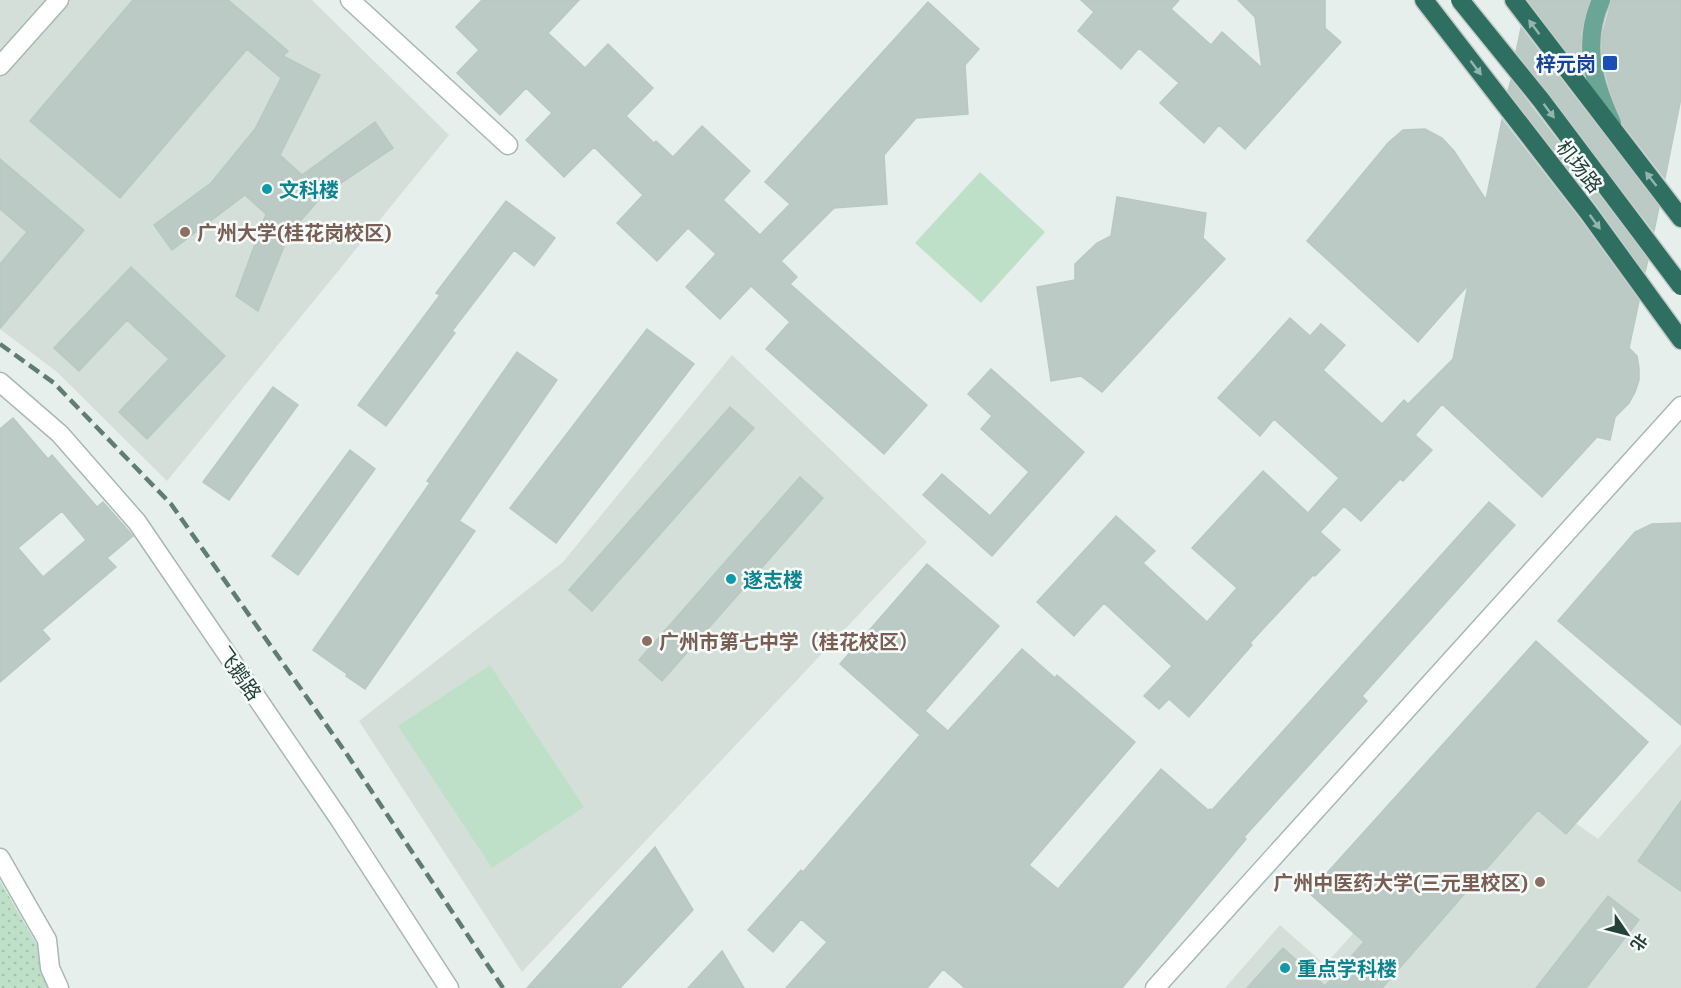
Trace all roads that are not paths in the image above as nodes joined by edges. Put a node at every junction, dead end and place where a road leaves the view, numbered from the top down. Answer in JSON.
{"nodes":[{"id":1,"x":59,"y":0,"type":"edge"},
{"id":2,"x":350,"y":0,"type":"edge"},
{"id":3,"x":1424,"y":0,"type":"edge"},
{"id":4,"x":1442,"y":0,"type":"edge"},
{"id":5,"x":1460,"y":0,"type":"edge"},
{"id":6,"x":1514,"y":0,"type":"edge"},
{"id":7,"x":1601,"y":0,"type":"edge"},
{"id":8,"x":1441,"y":21,"type":"junction"},
{"id":9,"x":0,"y":66,"type":"edge"},
{"id":10,"x":1620,"y":141,"type":"junction"},
{"id":11,"x":508,"y":144,"type":"dead end"},
{"id":12,"x":1681,"y":218,"type":"edge"},
{"id":13,"x":1681,"y":286,"type":"edge"},
{"id":14,"x":1681,"y":340,"type":"edge"},
{"id":15,"x":0,"y":382,"type":"edge"},
{"id":16,"x":1681,"y":406,"type":"edge"},
{"id":17,"x":0,"y":858,"type":"edge"},
{"id":18,"x":59,"y":988,"type":"edge"},
{"id":19,"x":449,"y":988,"type":"edge"},
{"id":20,"x":1155,"y":988,"type":"edge"}],
"edges":[{"from":1,"to":9,"type":"street"},
{"from":2,"to":11,"type":"street"},
{"from":3,"to":8,"type":"highway","name":"机场路"},
{"from":4,"to":8,"type":"highway"},
{"from":5,"to":13,"type":"highway","one_way":true,"bridge":true},
{"from":10,"to":6,"type":"highway","one_way":true},
{"from":7,"to":10,"type":"main road"},
{"from":8,"to":14,"type":"highway","name":"机场路","one_way":true},
{"from":12,"to":10,"type":"highway","one_way":true},
{"from":15,"to":19,"type":"street","name":"飞鹅路"},
{"from":16,"to":20,"type":"street"},
{"from":17,"to":18,"type":"street"}]}
